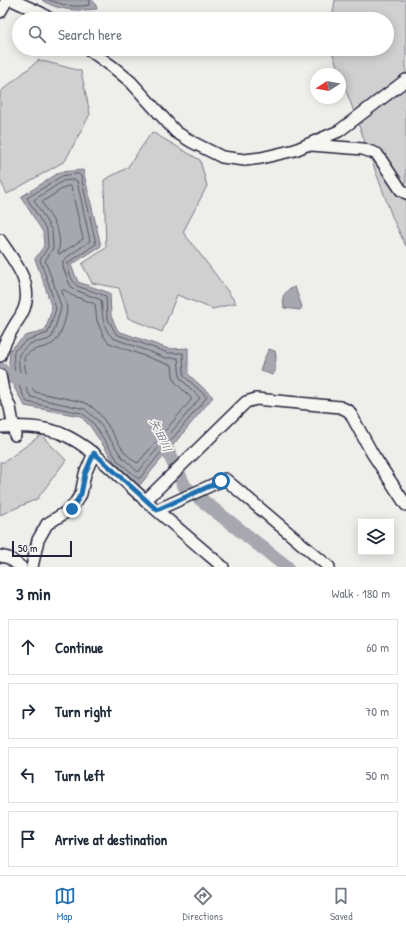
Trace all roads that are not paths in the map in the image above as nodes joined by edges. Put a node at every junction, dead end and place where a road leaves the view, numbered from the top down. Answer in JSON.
{"nodes":[{"id":1,"x":7,"y":0,"type":"edge"},
{"id":2,"x":12,"y":0,"type":"edge"},
{"id":3,"x":0,"y":12,"type":"edge"},
{"id":4,"x":40,"y":12,"type":"edge"},
{"id":5,"x":98,"y":56,"type":"edge"},
{"id":6,"x":406,"y":80,"type":"edge"},
{"id":7,"x":308,"y":145,"type":"junction"},
{"id":8,"x":406,"y":193,"type":"edge"},
{"id":9,"x":0,"y":240,"type":"edge"},
{"id":10,"x":0,"y":356,"type":"edge"},
{"id":11,"x":0,"y":375,"type":"edge"},
{"id":12,"x":0,"y":427,"type":"edge"},
{"id":13,"x":15,"y":430,"type":"junction"},
{"id":14,"x":94,"y":453,"type":"junction"},
{"id":15,"x":146,"y":501,"type":"junction"},
{"id":16,"x":406,"y":505,"type":"edge"},
{"id":17,"x":162,"y":508,"type":"junction"},
{"id":18,"x":0,"y":556,"type":"edge"},
{"id":19,"x":21,"y":567,"type":"edge"},
{"id":20,"x":32,"y":567,"type":"edge"},
{"id":21,"x":222,"y":567,"type":"edge"},
{"id":22,"x":329,"y":567,"type":"edge"}],
"edges":[{"from":1,"to":3,"type":"street"},
{"from":2,"to":4,"type":"street"},
{"from":5,"to":7,"type":"street"},
{"from":6,"to":7,"type":"street"},
{"from":7,"to":8,"type":"street"},
{"from":9,"to":10,"type":"street"},
{"from":11,"to":13,"type":"street"},
{"from":12,"to":13,"type":"street"},
{"from":13,"to":14,"type":"street"},
{"from":14,"to":15,"type":"street"},
{"from":14,"to":20,"type":"street"},
{"from":15,"to":16,"type":"street"},
{"from":15,"to":17,"type":"street"},
{"from":17,"to":21,"type":"street"},
{"from":17,"to":22,"type":"street"},
{"from":18,"to":19,"type":"street"}]}
